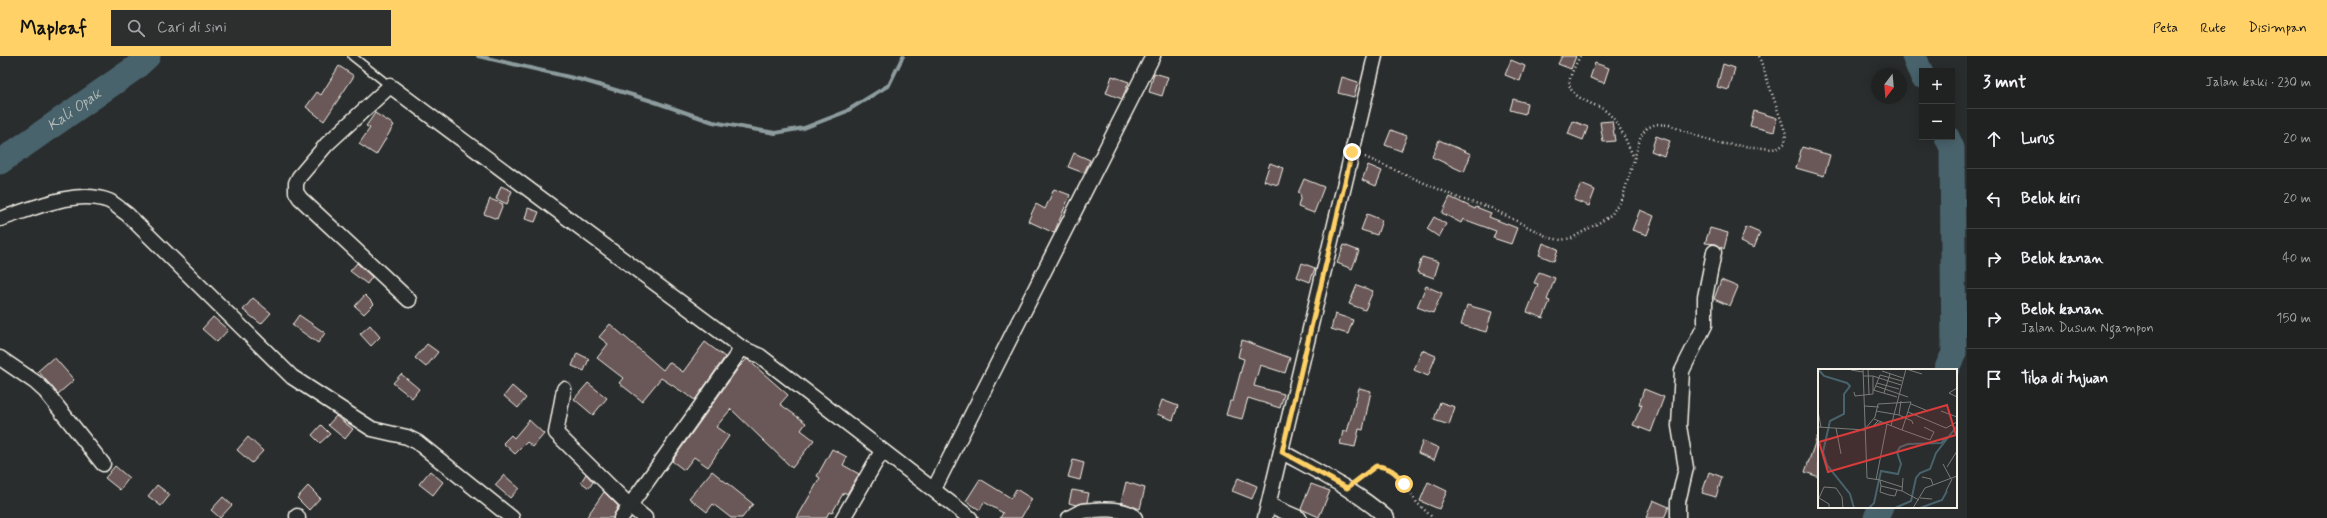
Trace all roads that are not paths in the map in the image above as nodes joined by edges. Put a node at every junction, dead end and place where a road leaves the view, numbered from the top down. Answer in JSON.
{"nodes":[{"id":1,"x":352,"y":56,"type":"edge"},
{"id":2,"x":1153,"y":56,"type":"edge"},
{"id":3,"x":1375,"y":56,"type":"edge"},
{"id":4,"x":390,"y":86,"type":"junction"},
{"id":5,"x":0,"y":219,"type":"edge"},
{"id":6,"x":1714,"y":252,"type":"dead end"},
{"id":7,"x":409,"y":300,"type":"dead end"},
{"id":8,"x":742,"y":348,"type":"junction"},
{"id":9,"x":0,"y":358,"type":"edge"},
{"id":10,"x":564,"y":389,"type":"dead end"},
{"id":11,"x":882,"y":451,"type":"junction"},
{"id":12,"x":1282,"y":452,"type":"junction"},
{"id":13,"x":103,"y":464,"type":"dead end"},
{"id":14,"x":934,"y":489,"type":"junction"},
{"id":15,"x":630,"y":506,"type":"junction"},
{"id":16,"x":1266,"y":514,"type":"edge"},
{"id":17,"x":512,"y":518,"type":"edge"},
{"id":18,"x":621,"y":518,"type":"edge"},
{"id":19,"x":645,"y":518,"type":"edge"},
{"id":20,"x":843,"y":518,"type":"edge"},
{"id":21,"x":970,"y":518,"type":"edge"},
{"id":22,"x":1069,"y":518,"type":"edge"},
{"id":23,"x":1135,"y":518,"type":"edge"},
{"id":24,"x":1299,"y":518,"type":"edge"},
{"id":25,"x":1387,"y":518,"type":"edge"},
{"id":26,"x":1678,"y":518,"type":"edge"}],
"edges":[{"from":1,"to":4,"type":"lane"},
{"from":2,"to":14,"type":"street"},
{"from":3,"to":12,"type":"street"},
{"from":4,"to":7,"type":"street"},
{"from":4,"to":8,"type":"street"},
{"from":5,"to":17,"type":"street"},
{"from":6,"to":26,"type":"street"},
{"from":8,"to":11,"type":"street"},
{"from":8,"to":15,"type":"street"},
{"from":9,"to":13,"type":"street"},
{"from":10,"to":15,"type":"street"},
{"from":11,"to":14,"type":"street"},
{"from":11,"to":20,"type":"street"},
{"from":12,"to":16,"type":"street"},
{"from":12,"to":25,"type":"street"},
{"from":14,"to":21,"type":"street"},
{"from":15,"to":18,"type":"street"},
{"from":15,"to":19,"type":"street"},
{"from":16,"to":24,"type":"street"},
{"from":22,"to":23,"type":"street"}]}
